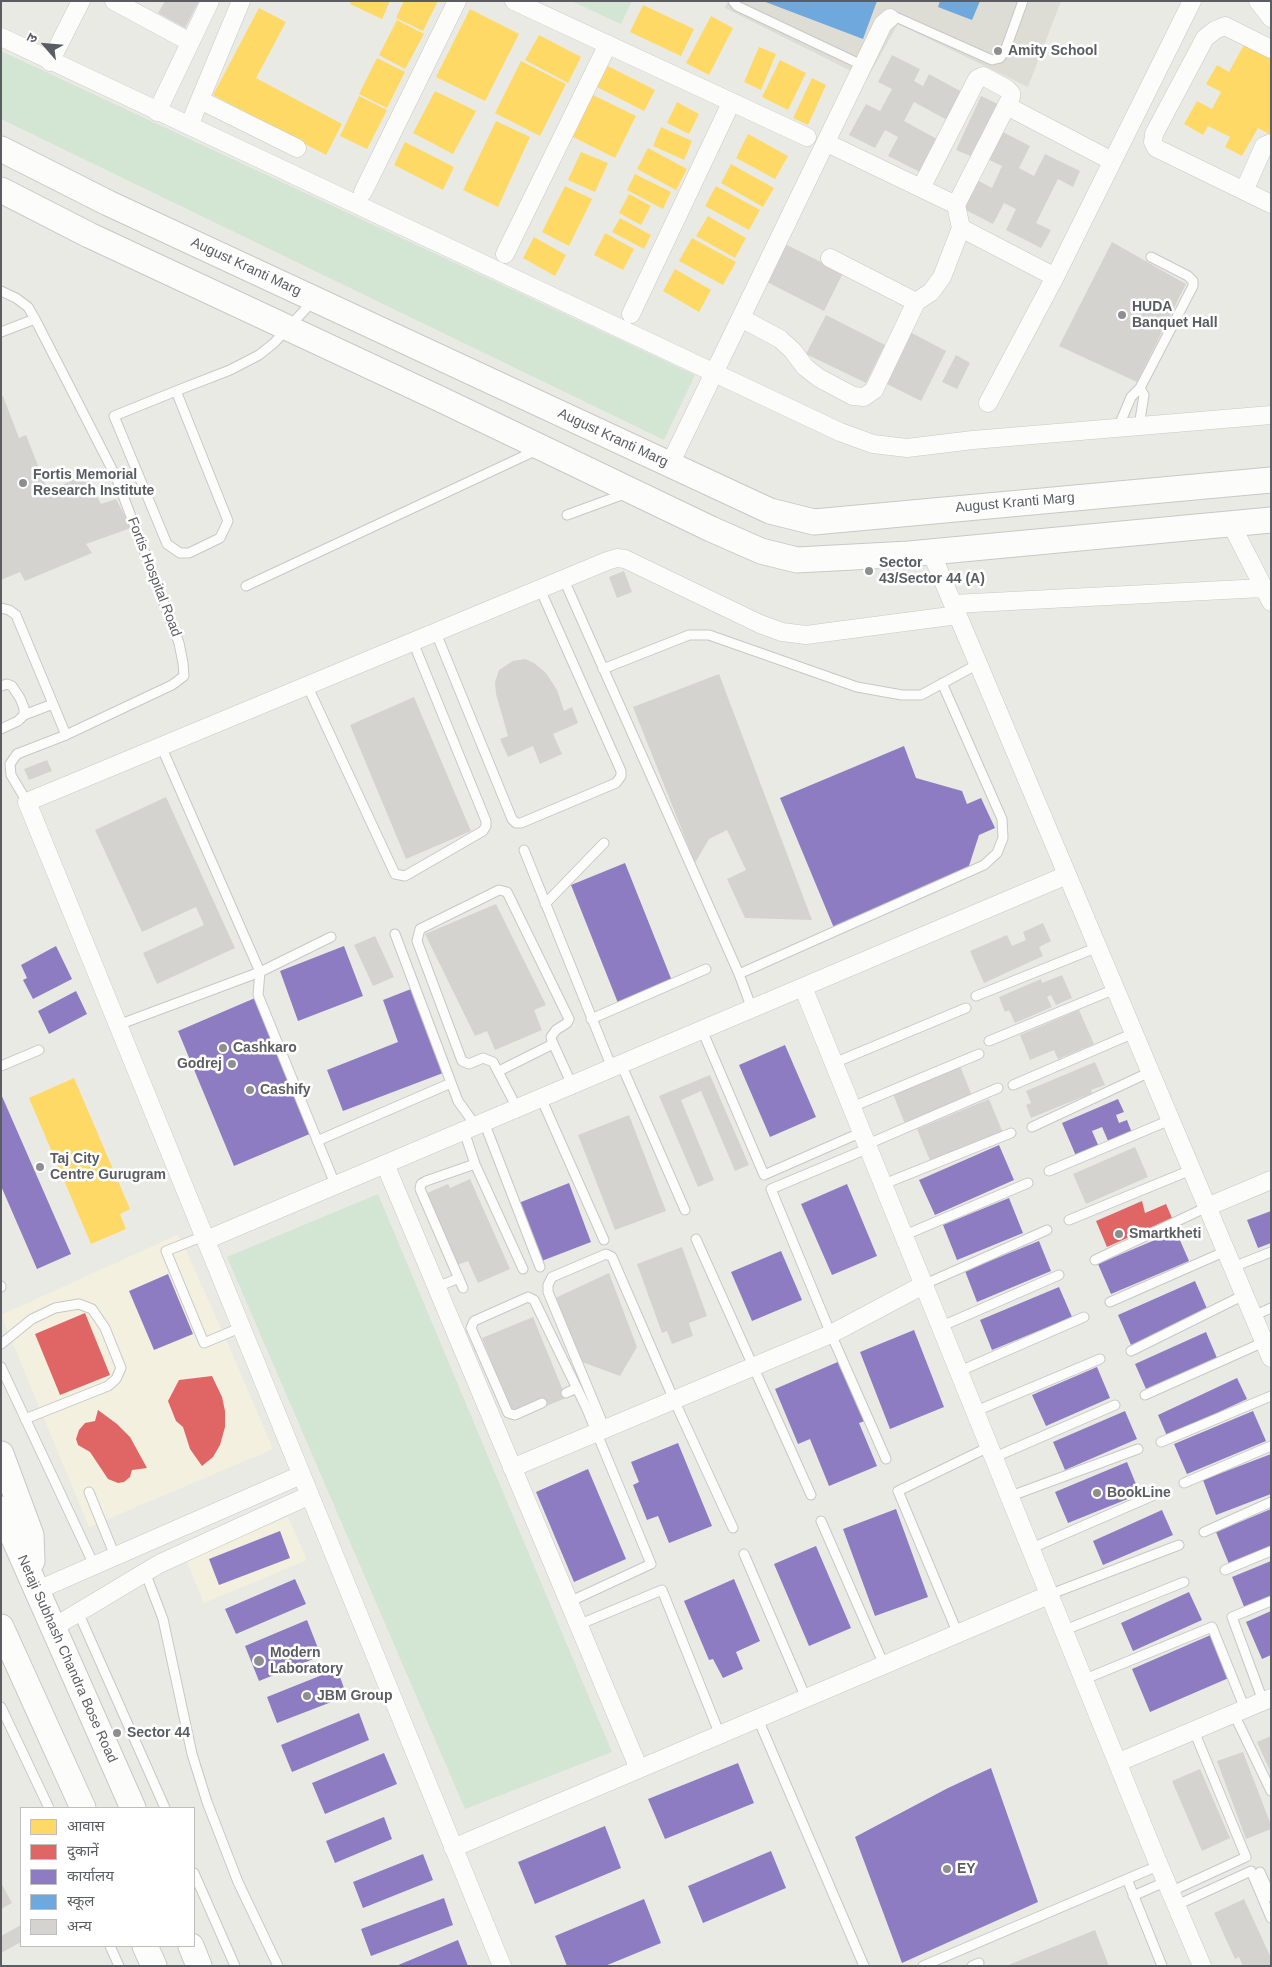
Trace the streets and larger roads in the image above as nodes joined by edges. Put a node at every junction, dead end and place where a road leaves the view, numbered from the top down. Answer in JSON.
{"nodes":[{"id":1,"x":81,"y":1,"type":"edge"},
{"id":2,"x":114,"y":1,"type":"edge"},
{"id":3,"x":210,"y":1,"type":"edge"},
{"id":4,"x":241,"y":1,"type":"edge"},
{"id":5,"x":457,"y":1,"type":"edge"},
{"id":6,"x":514,"y":1,"type":"edge"},
{"id":7,"x":1192,"y":1,"type":"edge"},
{"id":8,"x":1258,"y":1,"type":"edge"},
{"id":9,"x":890,"y":18,"type":"road end"},
{"id":10,"x":1271,"y":18,"type":"edge"},
{"id":11,"x":1,"y":37,"type":"edge"},
{"id":12,"x":190,"y":42,"type":"junction"},
{"id":13,"x":608,"y":44,"type":"junction"},
{"id":14,"x":1271,"y":49,"type":"edge"},
{"id":15,"x":50,"y":62,"type":"junction"},
{"id":16,"x":200,"y":100,"type":"junction"},
{"id":17,"x":731,"y":103,"type":"junction"},
{"id":18,"x":1007,"y":106,"type":"junction"},
{"id":19,"x":157,"y":112,"type":"junction"},
{"id":20,"x":189,"y":126,"type":"junction"},
{"id":21,"x":807,"y":137,"type":"dead end"},
{"id":22,"x":827,"y":143,"type":"junction"},
{"id":23,"x":1271,"y":143,"type":"edge"},
{"id":24,"x":297,"y":148,"type":"dead end"},
{"id":25,"x":1,"y":149,"type":"edge"},
{"id":26,"x":1112,"y":162,"type":"junction"},
{"id":27,"x":921,"y":188,"type":"junction"},
{"id":28,"x":1,"y":190,"type":"edge"},
{"id":29,"x":1244,"y":191,"type":"junction"},
{"id":30,"x":364,"y":192,"type":"dead end"},
{"id":31,"x":1271,"y":204,"type":"edge"},
{"id":32,"x":956,"y":205,"type":"junction"},
{"id":33,"x":961,"y":228,"type":"junction"},
{"id":34,"x":505,"y":254,"type":"dead end"},
{"id":35,"x":830,"y":258,"type":"dead end"},
{"id":36,"x":1054,"y":277,"type":"junction"},
{"id":37,"x":916,"y":302,"type":"junction"},
{"id":38,"x":631,"y":314,"type":"dead end"},
{"id":39,"x":741,"y":318,"type":"junction"},
{"id":40,"x":715,"y":372,"type":"junction"},
{"id":41,"x":988,"y":403,"type":"dead end"},
{"id":42,"x":1271,"y":416,"type":"edge"},
{"id":43,"x":670,"y":464,"type":"junction"},
{"id":44,"x":1271,"y":480,"type":"edge"},
{"id":45,"x":1271,"y":520,"type":"edge"},
{"id":46,"x":1231,"y":524,"type":"junction"},
{"id":47,"x":931,"y":552,"type":"junction"},
{"id":48,"x":1268,"y":595,"type":"edge"},
{"id":49,"x":955,"y":610,"type":"junction"},
{"id":50,"x":1067,"y":875,"type":"junction"},
{"id":51,"x":803,"y":987,"type":"junction"},
{"id":52,"x":385,"y":1164,"type":"junction"},
{"id":53,"x":1271,"y":1180,"type":"edge"},
{"id":54,"x":1207,"y":1206,"type":"junction"},
{"id":55,"x":205,"y":1238,"type":"junction"},
{"id":56,"x":925,"y":1284,"type":"junction"},
{"id":57,"x":1269,"y":1353,"type":"edge"},
{"id":58,"x":1,"y":1454,"type":"edge"},
{"id":59,"x":512,"y":1468,"type":"junction"},
{"id":60,"x":302,"y":1475,"type":"junction"},
{"id":61,"x":310,"y":1494,"type":"junction"},
{"id":62,"x":1,"y":1509,"type":"edge"},
{"id":63,"x":35,"y":1583,"type":"junction"},
{"id":64,"x":1051,"y":1594,"type":"junction"},
{"id":65,"x":1,"y":1627,"type":"edge"},
{"id":66,"x":54,"y":1627,"type":"junction"},
{"id":67,"x":1267,"y":1700,"type":"edge"},
{"id":68,"x":1119,"y":1762,"type":"junction"},
{"id":69,"x":639,"y":1769,"type":"junction"},
{"id":70,"x":83,"y":1807,"type":"edge"},
{"id":71,"x":133,"y":1807,"type":"edge"},
{"id":72,"x":454,"y":1848,"type":"junction"},
{"id":73,"x":145,"y":1947,"type":"edge"},
{"id":74,"x":191,"y":1947,"type":"edge"},
{"id":75,"x":154,"y":1966,"type":"edge"},
{"id":76,"x":199,"y":1966,"type":"edge"},
{"id":77,"x":502,"y":1966,"type":"edge"},
{"id":78,"x":1202,"y":1966,"type":"edge"}],
"edges":[{"from":1,"to":15,"type":"street"},
{"from":2,"to":12,"type":"street"},
{"from":3,"to":12,"type":"street"},
{"from":4,"to":16,"type":"street"},
{"from":5,"to":30,"type":"street"},
{"from":6,"to":13,"type":"street"},
{"from":7,"to":26,"type":"street"},
{"from":8,"to":10,"type":"street"},
{"from":9,"to":22,"type":"street"},
{"from":11,"to":15,"type":"street"},
{"from":12,"to":19,"type":"street"},
{"from":13,"to":17,"type":"street"},
{"from":13,"to":34,"type":"street"},
{"from":14,"to":29,"type":"street"},
{"from":15,"to":19,"type":"street"},
{"from":16,"to":20,"type":"street"},
{"from":16,"to":24,"type":"street"},
{"from":17,"to":21,"type":"street"},
{"from":17,"to":38,"type":"street"},
{"from":18,"to":26,"type":"street"},
{"from":18,"to":27,"type":"street"},
{"from":18,"to":32,"type":"street"},
{"from":19,"to":20,"type":"street"},
{"from":20,"to":40,"type":"street"},
{"from":22,"to":27,"type":"street"},
{"from":22,"to":39,"type":"street"},
{"from":23,"to":29,"type":"street"},
{"from":25,"to":43,"type":"main road","name":"August Kranti Marg"},
{"from":26,"to":36,"type":"street"},
{"from":27,"to":32,"type":"street"},
{"from":28,"to":47,"type":"main road"},
{"from":29,"to":31,"type":"street"},
{"from":32,"to":33,"type":"street"},
{"from":33,"to":36,"type":"street"},
{"from":33,"to":37,"type":"street"},
{"from":35,"to":37,"type":"street"},
{"from":36,"to":41,"type":"street"},
{"from":37,"to":39,"type":"street"},
{"from":39,"to":40,"type":"street"},
{"from":40,"to":42,"type":"street"},
{"from":40,"to":43,"type":"street"},
{"from":43,"to":44,"type":"main road","name":"August Kranti Marg"},
{"from":45,"to":46,"type":"main road"},
{"from":46,"to":47,"type":"main road"},
{"from":46,"to":48,"type":"street"},
{"from":47,"to":49,"type":"street"},
{"from":48,"to":49,"type":"street"},
{"from":49,"to":50,"type":"street"},
{"from":49,"to":55,"type":"street"},
{"from":50,"to":51,"type":"street"},
{"from":50,"to":54,"type":"street"},
{"from":51,"to":52,"type":"street"},
{"from":51,"to":56,"type":"street"},
{"from":52,"to":55,"type":"street"},
{"from":52,"to":59,"type":"street"},
{"from":53,"to":54,"type":"street"},
{"from":54,"to":57,"type":"street"},
{"from":55,"to":60,"type":"street"},
{"from":56,"to":59,"type":"street"},
{"from":56,"to":64,"type":"street"},
{"from":58,"to":63,"type":"main road"},
{"from":59,"to":69,"type":"street"},
{"from":60,"to":61,"type":"street"},
{"from":60,"to":63,"type":"street"},
{"from":61,"to":66,"type":"street"},
{"from":61,"to":72,"type":"street"},
{"from":62,"to":63,"type":"main road","name":"Netaji Subhash Chandra Bose Road"},
{"from":63,"to":66,"type":"main road","name":"Netaji Subhash Chandra Bose Road"},
{"from":64,"to":68,"type":"street"},
{"from":64,"to":69,"type":"street"},
{"from":65,"to":70,"type":"main road"},
{"from":66,"to":71,"type":"main road","name":"Netaji Subhash Chandra Bose Road"},
{"from":67,"to":68,"type":"street"},
{"from":68,"to":78,"type":"street"},
{"from":69,"to":72,"type":"street"},
{"from":72,"to":77,"type":"street"},
{"from":73,"to":75,"type":"main road"},
{"from":74,"to":76,"type":"main road"}]}
